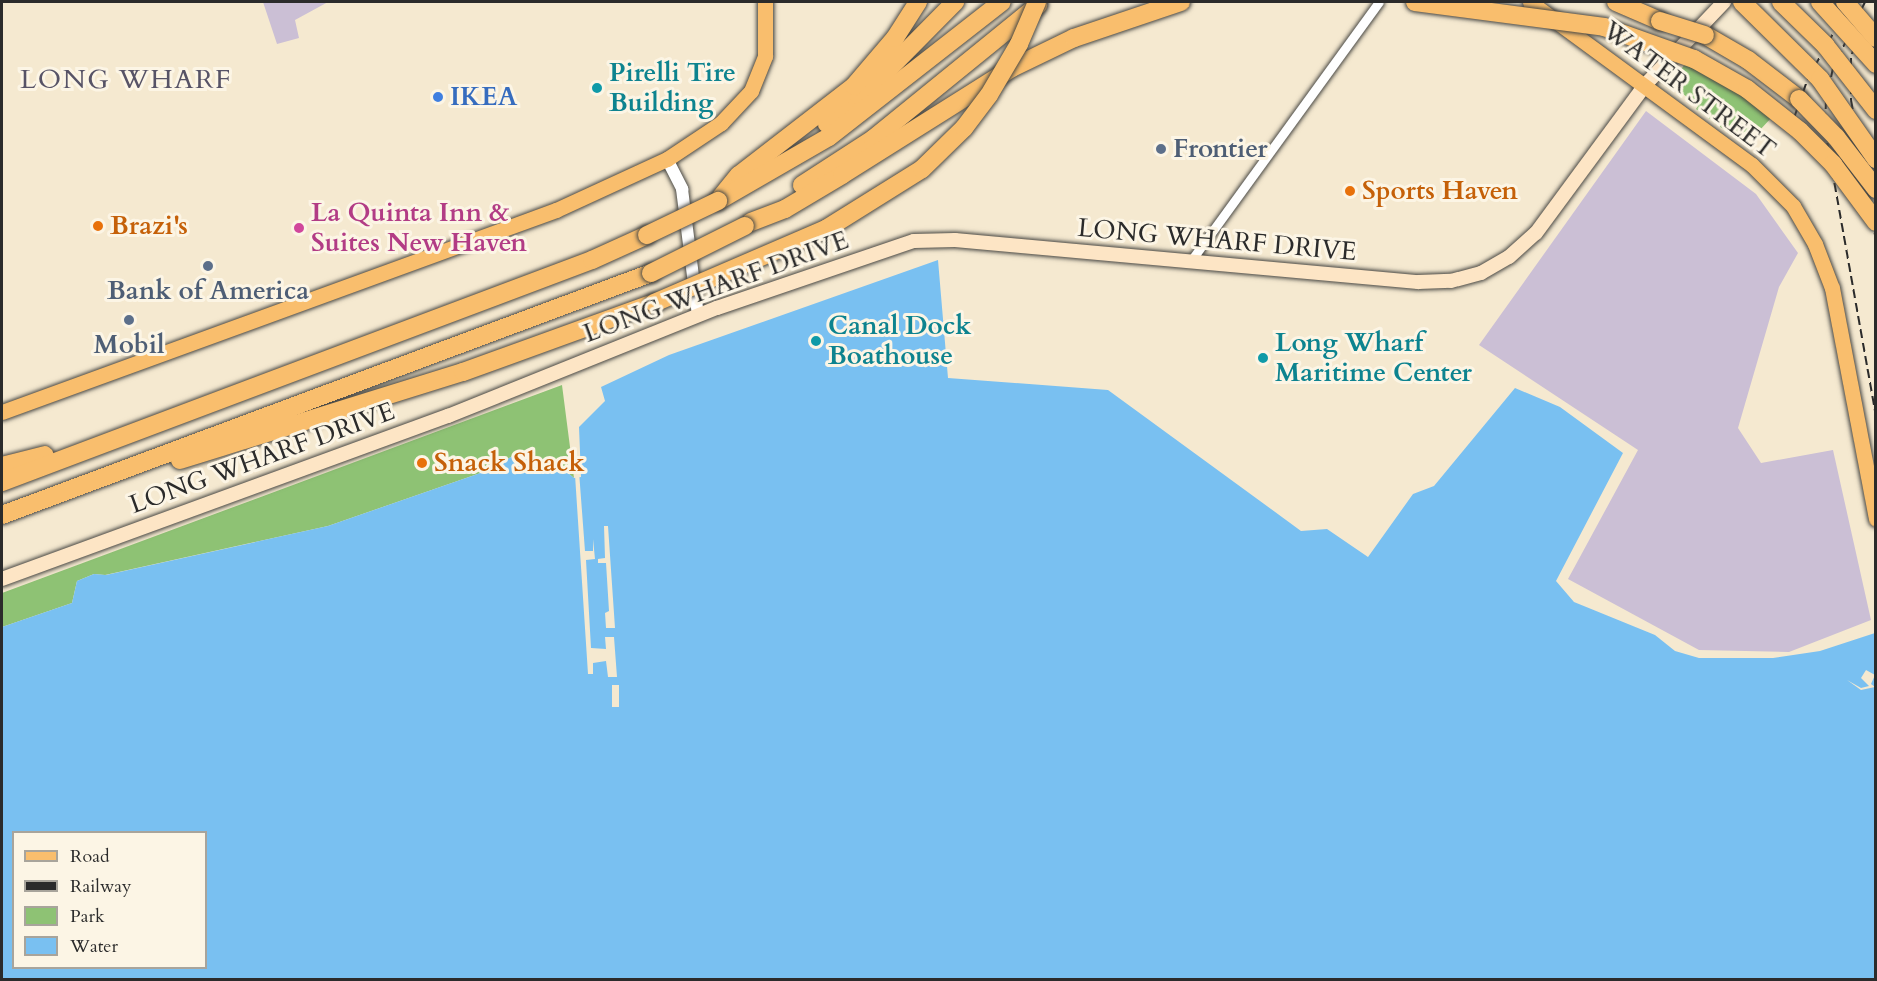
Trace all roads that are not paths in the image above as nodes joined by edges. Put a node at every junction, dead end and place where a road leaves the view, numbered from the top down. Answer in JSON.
{"nodes":[{"id":1,"x":765,"y":2,"type":"edge"},
{"id":2,"x":918,"y":2,"type":"edge"},
{"id":3,"x":956,"y":2,"type":"edge"},
{"id":4,"x":1002,"y":2,"type":"edge"},
{"id":5,"x":1037,"y":2,"type":"edge"},
{"id":6,"x":1042,"y":2,"type":"edge"},
{"id":7,"x":1181,"y":2,"type":"edge"},
{"id":8,"x":1379,"y":2,"type":"edge"},
{"id":9,"x":1415,"y":2,"type":"edge"},
{"id":10,"x":1530,"y":2,"type":"edge"},
{"id":11,"x":1616,"y":2,"type":"edge"},
{"id":12,"x":1634,"y":2,"type":"edge"},
{"id":13,"x":1724,"y":2,"type":"edge"},
{"id":14,"x":1742,"y":2,"type":"edge"},
{"id":15,"x":1781,"y":2,"type":"edge"},
{"id":16,"x":1820,"y":2,"type":"edge"},
{"id":17,"x":1845,"y":2,"type":"edge"},
{"id":18,"x":1662,"y":19,"type":"junction"},
{"id":19,"x":1875,"y":38,"type":"edge"},
{"id":20,"x":1875,"y":64,"type":"edge"},
{"id":21,"x":1645,"y":85,"type":"junction"},
{"id":22,"x":1875,"y":110,"type":"edge"},
{"id":23,"x":667,"y":159,"type":"junction"},
{"id":24,"x":1875,"y":159,"type":"edge"},
{"id":25,"x":785,"y":160,"type":"junction"},
{"id":26,"x":740,"y":183,"type":"junction"},
{"id":27,"x":1875,"y":189,"type":"edge"},
{"id":28,"x":1875,"y":222,"type":"edge"},
{"id":29,"x":748,"y":224,"type":"junction"},
{"id":30,"x":1190,"y":262,"type":"junction"},
{"id":31,"x":698,"y":315,"type":"junction"},
{"id":32,"x":2,"y":412,"type":"edge"},
{"id":33,"x":103,"y":442,"type":"junction"},
{"id":34,"x":2,"y":466,"type":"edge"},
{"id":35,"x":100,"y":480,"type":"junction"},
{"id":36,"x":2,"y":482,"type":"edge"},
{"id":37,"x":2,"y":515,"type":"edge"},
{"id":38,"x":1875,"y":519,"type":"edge"},
{"id":39,"x":2,"y":579,"type":"edge"}],
"edges":[{"from":1,"to":23,"type":"main road"},
{"from":2,"to":26,"type":"highway"},
{"from":3,"to":25,"type":"highway"},
{"from":4,"to":25,"type":"highway"},
{"from":5,"to":35,"type":"highway","bridge":true},
{"from":6,"to":29,"type":"highway"},
{"from":7,"to":29,"type":"highway"},
{"from":8,"to":30,"type":"street"},
{"from":9,"to":28,"type":"highway","bridge":true},
{"from":10,"to":21,"type":"main road","name":"WATER STREET"},
{"from":11,"to":18,"type":"highway"},
{"from":12,"to":18,"type":"highway"},
{"from":13,"to":21,"type":"main road","name":"LONG WHARF DRIVE"},
{"from":14,"to":24,"type":"highway","bridge":true},
{"from":15,"to":22,"type":"highway","bridge":true},
{"from":16,"to":20,"type":"highway","bridge":true},
{"from":17,"to":19,"type":"highway","bridge":true},
{"from":18,"to":27,"type":"highway","bridge":true},
{"from":21,"to":30,"type":"main road","name":"LONG WHARF DRIVE"},
{"from":21,"to":38,"type":"main road","name":"WATER STREET"},
{"from":23,"to":31,"type":"street"},
{"from":23,"to":32,"type":"main road"},
{"from":25,"to":26,"type":"highway"},
{"from":26,"to":33,"type":"highway","bridge":true},
{"from":29,"to":35,"type":"highway","bridge":true},
{"from":30,"to":31,"type":"main road","name":"LONG WHARF DRIVE"},
{"from":31,"to":39,"type":"main road","name":"LONG WHARF DRIVE"},
{"from":33,"to":34,"type":"highway"},
{"from":33,"to":36,"type":"highway"},
{"from":35,"to":37,"type":"highway"}]}
